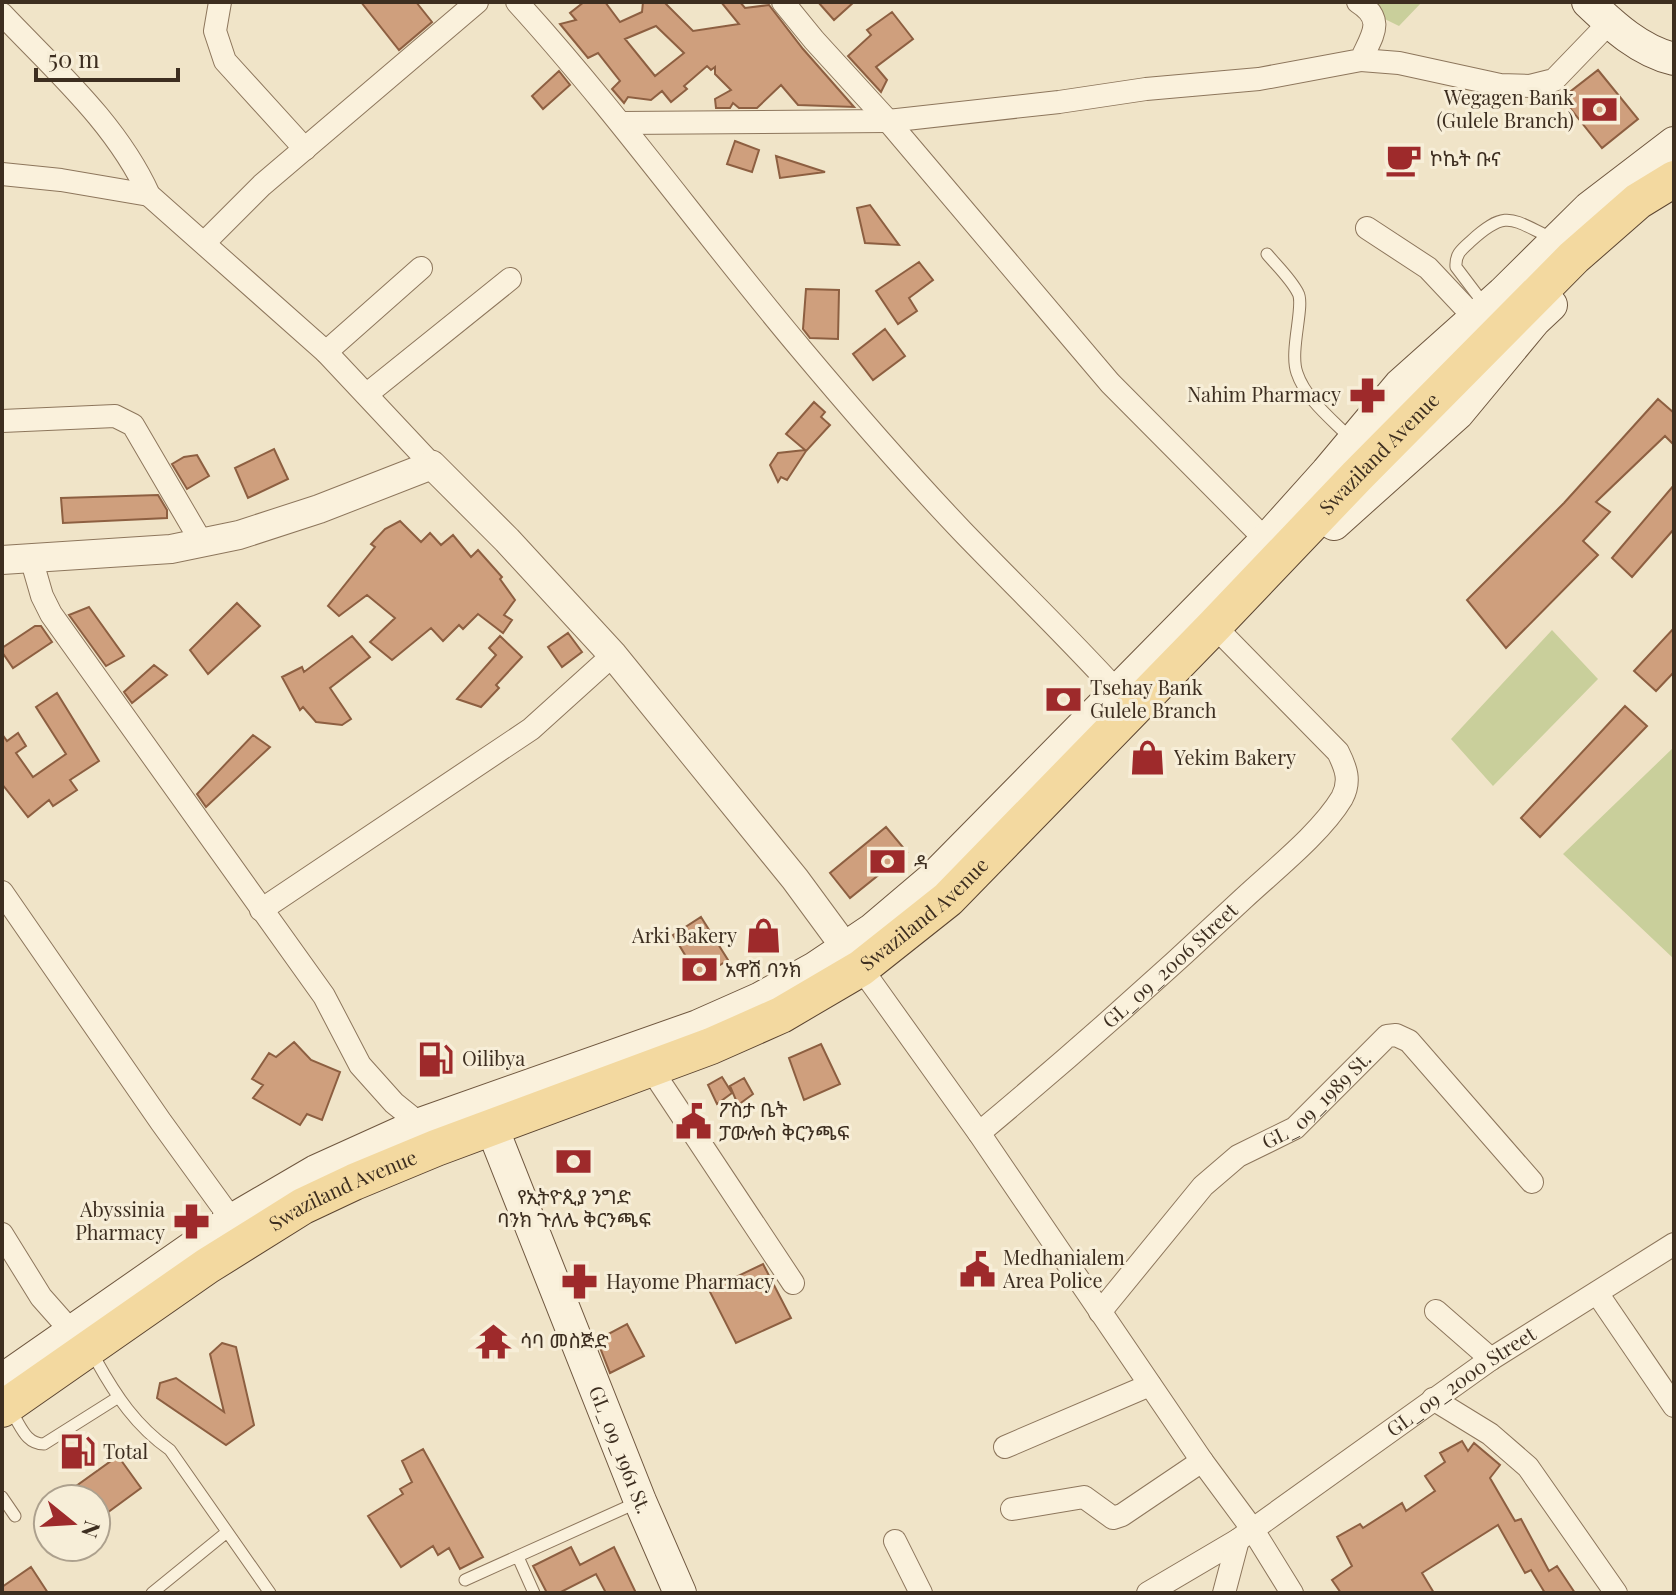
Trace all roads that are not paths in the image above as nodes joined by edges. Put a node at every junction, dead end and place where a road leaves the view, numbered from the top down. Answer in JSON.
{"nodes":[{"id":1,"x":220,"y":2,"type":"edge"},
{"id":2,"x":477,"y":2,"type":"edge"},
{"id":3,"x":517,"y":2,"type":"edge"},
{"id":4,"x":783,"y":2,"type":"edge"},
{"id":5,"x":1358,"y":2,"type":"edge"},
{"id":6,"x":1599,"y":12,"type":"edge"},
{"id":7,"x":2,"y":14,"type":"edge"},
{"id":8,"x":1674,"y":59,"type":"edge"},
{"id":9,"x":1361,"y":60,"type":"junction"},
{"id":10,"x":888,"y":121,"type":"junction"},
{"id":11,"x":621,"y":123,"type":"junction"},
{"id":12,"x":1674,"y":143,"type":"edge"},
{"id":13,"x":305,"y":149,"type":"junction"},
{"id":14,"x":1674,"y":165,"type":"edge"},
{"id":15,"x":2,"y":174,"type":"edge"},
{"id":16,"x":1674,"y":179,"type":"edge"},
{"id":17,"x":149,"y":195,"type":"junction"},
{"id":18,"x":1674,"y":199,"type":"edge"},
{"id":19,"x":1367,"y":228,"type":"dead end"},
{"id":20,"x":1556,"y":240,"type":"junction"},
{"id":21,"x":205,"y":242,"type":"junction"},
{"id":22,"x":1267,"y":254,"type":"dead end"},
{"id":23,"x":421,"y":268,"type":"dead end"},
{"id":24,"x":510,"y":279,"type":"dead end"},
{"id":25,"x":1481,"y":313,"type":"junction"},
{"id":26,"x":326,"y":352,"type":"junction"},
{"id":27,"x":367,"y":394,"type":"junction"},
{"id":28,"x":2,"y":421,"type":"edge"},
{"id":29,"x":1352,"y":440,"type":"junction"},
{"id":30,"x":432,"y":465,"type":"junction"},
{"id":31,"x":1266,"y":540,"type":"junction"},
{"id":32,"x":202,"y":543,"type":"junction"},
{"id":33,"x":2,"y":560,"type":"edge"},
{"id":34,"x":37,"y":579,"type":"junction"},
{"id":35,"x":1224,"y":636,"type":"junction"},
{"id":36,"x":613,"y":655,"type":"junction"},
{"id":37,"x":1118,"y":692,"type":"junction"},
{"id":38,"x":2,"y":892,"type":"edge"},
{"id":39,"x":261,"y":910,"type":"junction"},
{"id":40,"x":857,"y":962,"type":"junction"},
{"id":41,"x":659,"y":1081,"type":"junction"},
{"id":42,"x":490,"y":1120,"type":"junction"},
{"id":43,"x":420,"y":1124,"type":"junction"},
{"id":44,"x":979,"y":1133,"type":"junction"},
{"id":45,"x":1532,"y":1182,"type":"dead end"},
{"id":46,"x":232,"y":1220,"type":"junction"},
{"id":47,"x":2,"y":1234,"type":"edge"},
{"id":48,"x":1674,"y":1244,"type":"edge"},
{"id":49,"x":793,"y":1283,"type":"dead end"},
{"id":50,"x":1597,"y":1293,"type":"junction"},
{"id":51,"x":1436,"y":1311,"type":"dead end"},
{"id":52,"x":1100,"y":1312,"type":"junction"},
{"id":53,"x":72,"y":1332,"type":"junction"},
{"id":54,"x":1491,"y":1359,"type":"junction"},
{"id":55,"x":96,"y":1360,"type":"junction"},
{"id":56,"x":2,"y":1380,"type":"edge"},
{"id":57,"x":1150,"y":1385,"type":"junction"},
{"id":58,"x":117,"y":1398,"type":"junction"},
{"id":59,"x":1433,"y":1399,"type":"junction"},
{"id":60,"x":1674,"y":1406,"type":"edge"},
{"id":61,"x":5,"y":1411,"type":"edge"},
{"id":62,"x":1005,"y":1447,"type":"dead end"},
{"id":63,"x":1202,"y":1461,"type":"junction"},
{"id":64,"x":2,"y":1497,"type":"edge"},
{"id":65,"x":640,"y":1501,"type":"junction"},
{"id":66,"x":1012,"y":1509,"type":"dead end"},
{"id":67,"x":15,"y":1516,"type":"dead end"},
{"id":68,"x":227,"y":1532,"type":"junction"},
{"id":69,"x":1245,"y":1535,"type":"junction"},
{"id":70,"x":895,"y":1541,"type":"dead end"},
{"id":71,"x":518,"y":1557,"type":"junction"},
{"id":72,"x":465,"y":1580,"type":"dead end"},
{"id":73,"x":152,"y":1593,"type":"edge"},
{"id":74,"x":270,"y":1593,"type":"edge"},
{"id":75,"x":534,"y":1593,"type":"edge"},
{"id":76,"x":680,"y":1593,"type":"edge"},
{"id":77,"x":921,"y":1593,"type":"edge"},
{"id":78,"x":1148,"y":1593,"type":"edge"},
{"id":79,"x":1224,"y":1593,"type":"edge"},
{"id":80,"x":1292,"y":1593,"type":"edge"},
{"id":81,"x":1616,"y":1593,"type":"edge"}],
"edges":[{"from":1,"to":13,"type":"street"},
{"from":2,"to":13,"type":"street"},
{"from":3,"to":11,"type":"street"},
{"from":4,"to":10,"type":"street"},
{"from":5,"to":9,"type":"street"},
{"from":6,"to":8,"type":"main road"},
{"from":6,"to":9,"type":"street"},
{"from":7,"to":17,"type":"street"},
{"from":9,"to":10,"type":"street"},
{"from":10,"to":11,"type":"street"},
{"from":10,"to":31,"type":"street"},
{"from":11,"to":37,"type":"street"},
{"from":12,"to":20,"type":"main road"},
{"from":13,"to":21,"type":"street"},
{"from":14,"to":40,"type":"main road","name":"Swaziland Avenue"},
{"from":15,"to":17,"type":"street"},
{"from":16,"to":40,"type":"main road","name":"Swaziland Avenue"},
{"from":17,"to":21,"type":"street"},
{"from":18,"to":35,"type":"main road"},
{"from":19,"to":25,"type":"street"},
{"from":20,"to":25,"type":"main road"},
{"from":20,"to":25,"type":"lane"},
{"from":21,"to":26,"type":"street"},
{"from":22,"to":29,"type":"lane"},
{"from":23,"to":26,"type":"street"},
{"from":24,"to":27,"type":"street"},
{"from":25,"to":29,"type":"main road"},
{"from":26,"to":27,"type":"street"},
{"from":27,"to":30,"type":"street"},
{"from":28,"to":32,"type":"street"},
{"from":29,"to":31,"type":"main road"},
{"from":30,"to":32,"type":"street"},
{"from":30,"to":36,"type":"street"},
{"from":31,"to":37,"type":"main road"},
{"from":32,"to":34,"type":"street"},
{"from":33,"to":34,"type":"street"},
{"from":34,"to":39,"type":"street"},
{"from":35,"to":40,"type":"main road"},
{"from":35,"to":44,"type":"street","name":"GL_09_2006 Street"},
{"from":36,"to":39,"type":"street"},
{"from":36,"to":40,"type":"street"},
{"from":37,"to":40,"type":"main road"},
{"from":38,"to":46,"type":"street"},
{"from":39,"to":43,"type":"street"},
{"from":40,"to":41,"type":"main road"},
{"from":40,"to":42,"type":"main road","name":"Swaziland Avenue"},
{"from":40,"to":44,"type":"street"},
{"from":41,"to":42,"type":"main road"},
{"from":41,"to":49,"type":"street"},
{"from":42,"to":43,"type":"main road"},
{"from":42,"to":55,"type":"main road"},
{"from":42,"to":61,"type":"main road","name":"Swaziland Avenue"},
{"from":42,"to":65,"type":"main road","name":"GL_09_1961 St."},
{"from":43,"to":46,"type":"main road"},
{"from":44,"to":52,"type":"street"},
{"from":45,"to":52,"type":"street","name":"GL_09_1989 St."},
{"from":46,"to":53,"type":"main road"},
{"from":47,"to":53,"type":"street"},
{"from":48,"to":50,"type":"street","name":"GL_09_2000 Street"},
{"from":50,"to":54,"type":"street","name":"GL_09_2000 Street"},
{"from":50,"to":60,"type":"street"},
{"from":51,"to":54,"type":"street"},
{"from":52,"to":57,"type":"street"},
{"from":53,"to":56,"type":"main road"},
{"from":54,"to":59,"type":"street","name":"GL_09_2000 Street"},
{"from":55,"to":58,"type":"lane"},
{"from":55,"to":61,"type":"main road"},
{"from":57,"to":62,"type":"street"},
{"from":57,"to":63,"type":"street"},
{"from":58,"to":61,"type":"lane"},
{"from":58,"to":68,"type":"lane"},
{"from":59,"to":69,"type":"street","name":"GL_09_2000 Street"},
{"from":59,"to":81,"type":"street"},
{"from":63,"to":66,"type":"street"},
{"from":63,"to":69,"type":"street"},
{"from":64,"to":67,"type":"lane"},
{"from":65,"to":71,"type":"lane"},
{"from":65,"to":76,"type":"main road","name":"GL_09_1961 St."},
{"from":68,"to":73,"type":"lane"},
{"from":68,"to":74,"type":"lane"},
{"from":69,"to":78,"type":"street","name":"GL_09_2000 Street"},
{"from":69,"to":79,"type":"street"},
{"from":69,"to":80,"type":"street"},
{"from":70,"to":77,"type":"street"},
{"from":71,"to":72,"type":"lane"},
{"from":71,"to":75,"type":"lane"}]}
